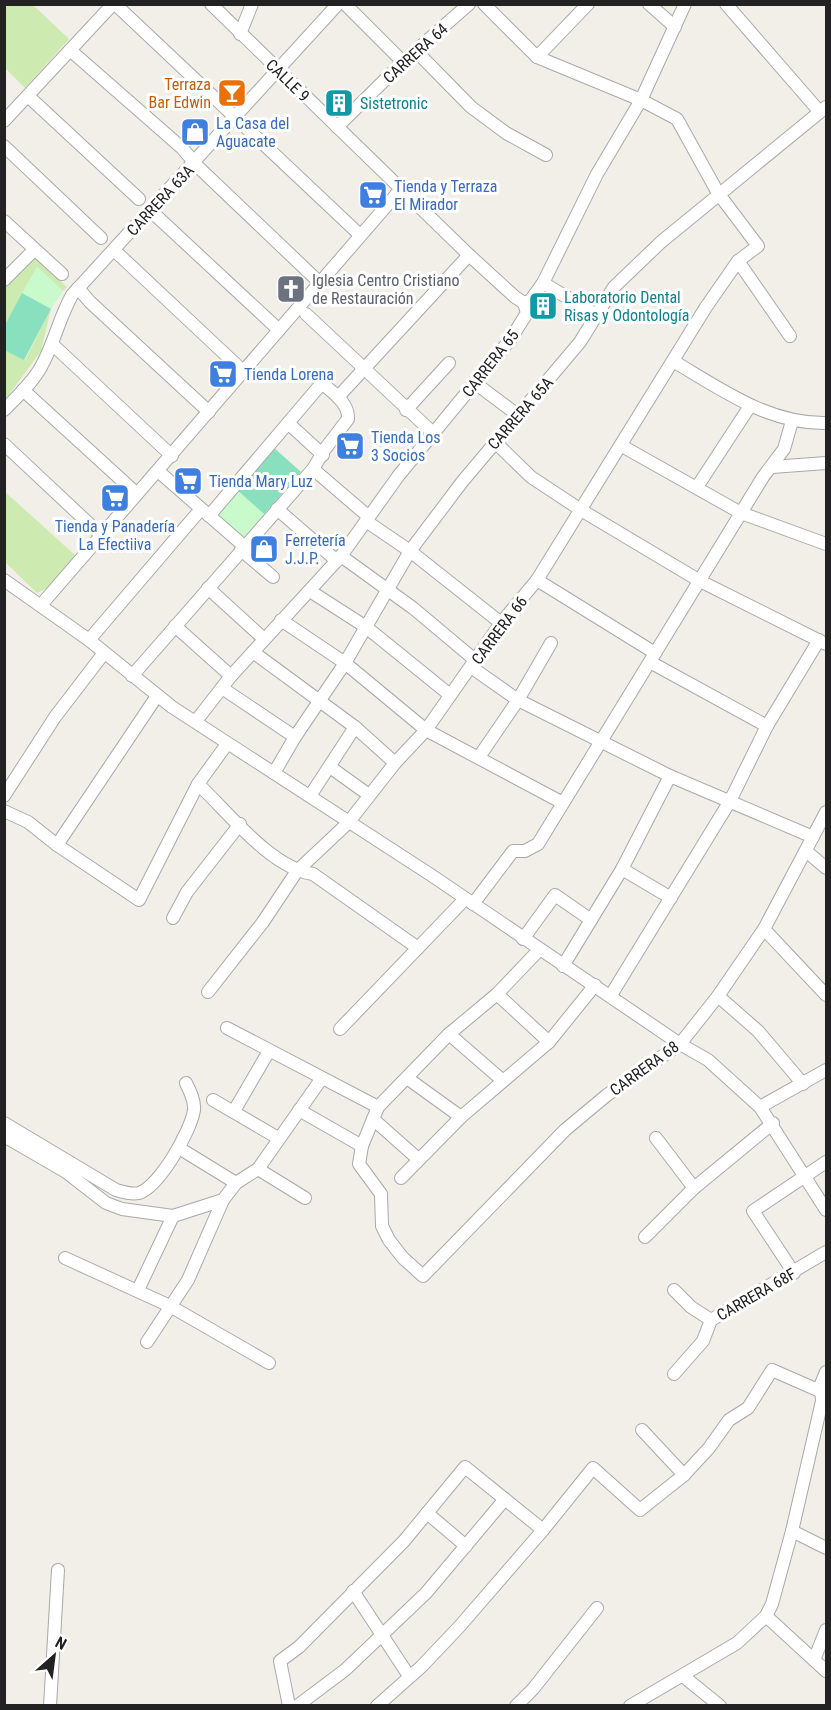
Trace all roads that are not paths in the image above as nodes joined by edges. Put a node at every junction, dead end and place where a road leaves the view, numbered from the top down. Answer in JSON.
{"nodes":[{"id":1,"x":114,"y":4,"type":"edge"},
{"id":2,"x":211,"y":4,"type":"edge"},
{"id":3,"x":252,"y":4,"type":"edge"},
{"id":4,"x":338,"y":4,"type":"edge"},
{"id":5,"x":345,"y":4,"type":"edge"},
{"id":6,"x":469,"y":4,"type":"edge"},
{"id":7,"x":484,"y":4,"type":"edge"},
{"id":8,"x":588,"y":4,"type":"edge"},
{"id":9,"x":649,"y":4,"type":"edge"},
{"id":10,"x":685,"y":4,"type":"edge"},
{"id":11,"x":726,"y":4,"type":"edge"},
{"id":12,"x":675,"y":27,"type":"junction"},
{"id":13,"x":240,"y":34,"type":"junction"},
{"id":14,"x":70,"y":50,"type":"junction"},
{"id":15,"x":416,"y":51,"type":"junction"},
{"id":16,"x":537,"y":57,"type":"junction"},
{"id":17,"x":403,"y":62,"type":"junction"},
{"id":18,"x":277,"y":70,"type":"junction"},
{"id":19,"x":28,"y":96,"type":"junction"},
{"id":20,"x":641,"y":100,"type":"junction"},
{"id":21,"x":824,"y":110,"type":"edge"},
{"id":22,"x":235,"y":118,"type":"junction"},
{"id":23,"x":4,"y":121,"type":"edge"},
{"id":24,"x":338,"y":127,"type":"junction"},
{"id":25,"x":4,"y":146,"type":"edge"},
{"id":26,"x":546,"y":155,"type":"dead end"},
{"id":27,"x":194,"y":163,"type":"junction"},
{"id":28,"x":401,"y":189,"type":"junction"},
{"id":29,"x":718,"y":193,"type":"junction"},
{"id":30,"x":139,"y":200,"type":"dead end"},
{"id":31,"x":151,"y":211,"type":"junction"},
{"id":32,"x":4,"y":221,"type":"edge"},
{"id":33,"x":360,"y":235,"type":"junction"},
{"id":34,"x":101,"y":238,"type":"dead end"},
{"id":35,"x":34,"y":250,"type":"junction"},
{"id":36,"x":114,"y":250,"type":"junction"},
{"id":37,"x":469,"y":255,"type":"junction"},
{"id":38,"x":738,"y":261,"type":"junction"},
{"id":39,"x":62,"y":274,"type":"dead end"},
{"id":40,"x":4,"y":280,"type":"edge"},
{"id":41,"x":320,"y":283,"type":"junction"},
{"id":42,"x":543,"y":283,"type":"junction"},
{"id":43,"x":78,"y":288,"type":"junction"},
{"id":44,"x":524,"y":303,"type":"junction"},
{"id":45,"x":306,"y":314,"type":"dead end"},
{"id":46,"x":595,"y":314,"type":"junction"},
{"id":47,"x":279,"y":330,"type":"junction"},
{"id":48,"x":790,"y":336,"type":"dead end"},
{"id":49,"x":52,"y":344,"type":"junction"},
{"id":50,"x":673,"y":361,"type":"junction"},
{"id":51,"x":449,"y":363,"type":"dead end"},
{"id":52,"x":363,"y":369,"type":"junction"},
{"id":53,"x":244,"y":372,"type":"junction"},
{"id":54,"x":475,"y":383,"type":"junction"},
{"id":55,"x":23,"y":390,"type":"junction"},
{"id":56,"x":338,"y":397,"type":"junction"},
{"id":57,"x":750,"y":406,"type":"junction"},
{"id":58,"x":4,"y":410,"type":"edge"},
{"id":59,"x":406,"y":410,"type":"junction"},
{"id":60,"x":209,"y":412,"type":"junction"},
{"id":61,"x":519,"y":416,"type":"junction"},
{"id":62,"x":792,"y":421,"type":"junction"},
{"id":63,"x":288,"y":423,"type":"junction"},
{"id":64,"x":826,"y":423,"type":"edge"},
{"id":65,"x":434,"y":433,"type":"junction"},
{"id":66,"x":495,"y":442,"type":"junction"},
{"id":67,"x":4,"y":444,"type":"edge"},
{"id":68,"x":622,"y":446,"type":"junction"},
{"id":69,"x":323,"y":455,"type":"junction"},
{"id":70,"x":172,"y":456,"type":"junction"},
{"id":71,"x":826,"y":463,"type":"edge"},
{"id":72,"x":772,"y":467,"type":"junction"},
{"id":73,"x":313,"y":470,"type":"junction"},
{"id":74,"x":158,"y":471,"type":"junction"},
{"id":75,"x":697,"y":486,"type":"junction"},
{"id":76,"x":137,"y":494,"type":"junction"},
{"id":77,"x":277,"y":509,"type":"junction"},
{"id":78,"x":581,"y":510,"type":"junction"},
{"id":79,"x":205,"y":512,"type":"junction"},
{"id":80,"x":741,"y":513,"type":"junction"},
{"id":81,"x":368,"y":519,"type":"junction"},
{"id":82,"x":101,"y":535,"type":"junction"},
{"id":83,"x":826,"y":544,"type":"edge"},
{"id":84,"x":243,"y":548,"type":"junction"},
{"id":85,"x":411,"y":551,"type":"junction"},
{"id":86,"x":339,"y":558,"type":"junction"},
{"id":87,"x":273,"y":577,"type":"dead end"},
{"id":88,"x":537,"y":579,"type":"junction"},
{"id":89,"x":4,"y":580,"type":"edge"},
{"id":90,"x":699,"y":581,"type":"junction"},
{"id":91,"x":208,"y":588,"type":"junction"},
{"id":92,"x":386,"y":588,"type":"junction"},
{"id":93,"x":310,"y":591,"type":"junction"},
{"id":94,"x":41,"y":605,"type":"junction"},
{"id":95,"x":282,"y":620,"type":"junction"},
{"id":96,"x":501,"y":623,"type":"junction"},
{"id":97,"x":175,"y":626,"type":"junction"},
{"id":98,"x":366,"y":627,"type":"junction"},
{"id":99,"x":264,"y":639,"type":"junction"},
{"id":100,"x":89,"y":640,"type":"junction"},
{"id":101,"x":823,"y":642,"type":"edge"},
{"id":102,"x":551,"y":643,"type":"dead end"},
{"id":103,"x":253,"y":652,"type":"junction"},
{"id":104,"x":104,"y":653,"type":"junction"},
{"id":105,"x":652,"y":658,"type":"junction"},
{"id":106,"x":345,"y":663,"type":"junction"},
{"id":107,"x":473,"y":663,"type":"junction"},
{"id":108,"x":132,"y":676,"type":"junction"},
{"id":109,"x":231,"y":676,"type":"junction"},
{"id":110,"x":222,"y":688,"type":"junction"},
{"id":111,"x":450,"y":695,"type":"junction"},
{"id":112,"x":157,"y":696,"type":"junction"},
{"id":113,"x":518,"y":700,"type":"junction"},
{"id":114,"x":319,"y":701,"type":"junction"},
{"id":115,"x":196,"y":721,"type":"junction"},
{"id":116,"x":766,"y":726,"type":"junction"},
{"id":117,"x":355,"y":727,"type":"junction"},
{"id":118,"x":426,"y":730,"type":"junction"},
{"id":119,"x":295,"y":737,"type":"junction"},
{"id":120,"x":602,"y":740,"type":"junction"},
{"id":121,"x":227,"y":744,"type":"junction"},
{"id":122,"x":479,"y":757,"type":"junction"},
{"id":123,"x":395,"y":763,"type":"junction"},
{"id":124,"x":330,"y":767,"type":"junction"},
{"id":125,"x":274,"y":773,"type":"junction"},
{"id":126,"x":670,"y":776,"type":"junction"},
{"id":127,"x":198,"y":784,"type":"junction"},
{"id":128,"x":369,"y":795,"type":"junction"},
{"id":129,"x":4,"y":796,"type":"edge"},
{"id":130,"x":310,"y":796,"type":"junction"},
{"id":131,"x":730,"y":801,"type":"junction"},
{"id":132,"x":563,"y":803,"type":"junction"},
{"id":133,"x":4,"y":811,"type":"edge"},
{"id":134,"x":826,"y":812,"type":"edge"},
{"id":135,"x":348,"y":823,"type":"junction"},
{"id":136,"x":240,"y":824,"type":"junction"},
{"id":137,"x":813,"y":837,"type":"junction"},
{"id":138,"x":57,"y":845,"type":"junction"},
{"id":139,"x":807,"y":851,"type":"junction"},
{"id":140,"x":826,"y":868,"type":"edge"},
{"id":141,"x":622,"y":869,"type":"junction"},
{"id":142,"x":297,"y":871,"type":"junction"},
{"id":143,"x":671,"y":898,"type":"junction"},
{"id":144,"x":469,"y":901,"type":"junction"},
{"id":145,"x":173,"y":918,"type":"dead end"},
{"id":146,"x":591,"y":921,"type":"junction"},
{"id":147,"x":764,"y":929,"type":"junction"},
{"id":148,"x":523,"y":939,"type":"junction"},
{"id":149,"x":418,"y":948,"type":"junction"},
{"id":150,"x":539,"y":950,"type":"junction"},
{"id":151,"x":563,"y":966,"type":"junction"},
{"id":152,"x":595,"y":985,"type":"junction"},
{"id":153,"x":208,"y":992,"type":"dead end"},
{"id":154,"x":497,"y":994,"type":"junction"},
{"id":155,"x":826,"y":994,"type":"edge"},
{"id":156,"x":611,"y":995,"type":"junction"},
{"id":157,"x":718,"y":996,"type":"junction"},
{"id":158,"x":227,"y":1028,"type":"dead end"},
{"id":159,"x":340,"y":1029,"type":"dead end"},
{"id":160,"x":449,"y":1034,"type":"junction"},
{"id":161,"x":549,"y":1041,"type":"junction"},
{"id":162,"x":680,"y":1044,"type":"junction"},
{"id":163,"x":269,"y":1051,"type":"junction"},
{"id":164,"x":826,"y":1070,"type":"edge"},
{"id":165,"x":322,"y":1078,"type":"junction"},
{"id":166,"x":407,"y":1078,"type":"junction"},
{"id":167,"x":502,"y":1080,"type":"junction"},
{"id":168,"x":186,"y":1083,"type":"dead end"},
{"id":169,"x":803,"y":1084,"type":"junction"},
{"id":170,"x":213,"y":1101,"type":"dead end"},
{"id":171,"x":378,"y":1107,"type":"junction"},
{"id":172,"x":760,"y":1107,"type":"junction"},
{"id":173,"x":299,"y":1110,"type":"junction"},
{"id":174,"x":234,"y":1112,"type":"junction"},
{"id":175,"x":460,"y":1117,"type":"junction"},
{"id":176,"x":373,"y":1119,"type":"junction"},
{"id":177,"x":4,"y":1123,"type":"edge"},
{"id":178,"x":773,"y":1124,"type":"junction"},
{"id":179,"x":4,"y":1136,"type":"edge"},
{"id":180,"x":278,"y":1138,"type":"junction"},
{"id":181,"x":656,"y":1138,"type":"dead end"},
{"id":182,"x":362,"y":1146,"type":"junction"},
{"id":183,"x":178,"y":1148,"type":"junction"},
{"id":184,"x":417,"y":1158,"type":"junction"},
{"id":185,"x":826,"y":1162,"type":"edge"},
{"id":186,"x":258,"y":1169,"type":"junction"},
{"id":187,"x":805,"y":1176,"type":"junction"},
{"id":188,"x":401,"y":1178,"type":"dead end"},
{"id":189,"x":236,"y":1184,"type":"junction"},
{"id":190,"x":694,"y":1188,"type":"junction"},
{"id":191,"x":304,"y":1198,"type":"dead end"},
{"id":192,"x":223,"y":1200,"type":"junction"},
{"id":193,"x":826,"y":1210,"type":"edge"},
{"id":194,"x":173,"y":1216,"type":"junction"},
{"id":195,"x":645,"y":1237,"type":"dead end"},
{"id":196,"x":826,"y":1252,"type":"edge"},
{"id":197,"x":65,"y":1258,"type":"dead end"},
{"id":198,"x":794,"y":1273,"type":"junction"},
{"id":199,"x":138,"y":1290,"type":"junction"},
{"id":200,"x":674,"y":1290,"type":"dead end"},
{"id":201,"x":171,"y":1306,"type":"junction"},
{"id":202,"x":711,"y":1320,"type":"junction"},
{"id":203,"x":147,"y":1342,"type":"dead end"},
{"id":204,"x":269,"y":1363,"type":"dead end"},
{"id":205,"x":826,"y":1372,"type":"edge"},
{"id":206,"x":674,"y":1374,"type":"dead end"},
{"id":207,"x":823,"y":1394,"type":"edge"},
{"id":208,"x":642,"y":1430,"type":"dead end"},
{"id":209,"x":684,"y":1475,"type":"junction"},
{"id":210,"x":505,"y":1499,"type":"junction"},
{"id":211,"x":427,"y":1514,"type":"junction"},
{"id":212,"x":543,"y":1530,"type":"junction"},
{"id":213,"x":792,"y":1531,"type":"junction"},
{"id":214,"x":466,"y":1546,"type":"junction"},
{"id":215,"x":826,"y":1548,"type":"edge"},
{"id":216,"x":58,"y":1570,"type":"dead end"},
{"id":217,"x":353,"y":1592,"type":"junction"},
{"id":218,"x":597,"y":1608,"type":"dead end"},
{"id":219,"x":766,"y":1616,"type":"junction"},
{"id":220,"x":826,"y":1629,"type":"edge"},
{"id":221,"x":382,"y":1634,"type":"junction"},
{"id":222,"x":814,"y":1660,"type":"junction"},
{"id":223,"x":826,"y":1671,"type":"edge"},
{"id":224,"x":409,"y":1676,"type":"junction"},
{"id":225,"x":683,"y":1676,"type":"junction"},
{"id":226,"x":50,"y":1706,"type":"edge"},
{"id":227,"x":290,"y":1706,"type":"edge"},
{"id":228,"x":297,"y":1706,"type":"edge"},
{"id":229,"x":377,"y":1706,"type":"edge"},
{"id":230,"x":516,"y":1706,"type":"edge"},
{"id":231,"x":630,"y":1706,"type":"edge"},
{"id":232,"x":720,"y":1706,"type":"edge"}],
"edges":[{"from":1,"to":14,"type":"street"},
{"from":1,"to":22,"type":"street"},
{"from":2,"to":13,"type":"street","name":"CALLE 9"},
{"from":3,"to":13,"type":"street"},
{"from":4,"to":18,"type":"street","name":"CARRERA 63A"},
{"from":5,"to":17,"type":"street"},
{"from":6,"to":15,"type":"street","name":"CARRERA 64"},
{"from":7,"to":16,"type":"street"},
{"from":8,"to":16,"type":"street"},
{"from":9,"to":12,"type":"street"},
{"from":10,"to":12,"type":"street","name":"CARRERA 65"},
{"from":11,"to":21,"type":"street"},
{"from":12,"to":20,"type":"street","name":"CARRERA 65"},
{"from":13,"to":18,"type":"street","name":"CALLE 9"},
{"from":14,"to":19,"type":"street"},
{"from":14,"to":27,"type":"street"},
{"from":15,"to":17,"type":"street","name":"CARRERA 64"},
{"from":15,"to":26,"type":"street"},
{"from":16,"to":20,"type":"street"},
{"from":17,"to":24,"type":"street","name":"CARRERA 64"},
{"from":18,"to":22,"type":"street","name":"CARRERA 63A"},
{"from":18,"to":24,"type":"street","name":"CALLE 9"},
{"from":19,"to":23,"type":"street"},
{"from":19,"to":30,"type":"street"},
{"from":20,"to":29,"type":"street"},
{"from":20,"to":42,"type":"street","name":"CARRERA 65"},
{"from":21,"to":29,"type":"street","name":"CARRERA 65A"},
{"from":22,"to":27,"type":"street","name":"CARRERA 63A"},
{"from":22,"to":33,"type":"street"},
{"from":24,"to":28,"type":"street","name":"CALLE 9"},
{"from":25,"to":34,"type":"street"},
{"from":27,"to":31,"type":"street","name":"CARRERA 63A"},
{"from":27,"to":41,"type":"street"},
{"from":28,"to":33,"type":"street"},
{"from":28,"to":37,"type":"street","name":"CALLE 9"},
{"from":29,"to":38,"type":"street","name":"CARRERA 66"},
{"from":29,"to":46,"type":"street","name":"CARRERA 65A"},
{"from":31,"to":36,"type":"street","name":"CARRERA 63A"},
{"from":31,"to":47,"type":"street"},
{"from":32,"to":35,"type":"street"},
{"from":33,"to":41,"type":"street"},
{"from":35,"to":39,"type":"street"},
{"from":35,"to":40,"type":"street"},
{"from":36,"to":43,"type":"street","name":"CARRERA 63A"},
{"from":36,"to":53,"type":"street"},
{"from":37,"to":44,"type":"street","name":"CALLE 9"},
{"from":37,"to":52,"type":"street"},
{"from":38,"to":48,"type":"street"},
{"from":38,"to":50,"type":"street","name":"CARRERA 66"},
{"from":41,"to":47,"type":"street"},
{"from":42,"to":44,"type":"street","name":"CARRERA 65"},
{"from":42,"to":46,"type":"street"},
{"from":43,"to":49,"type":"street","name":"CARRERA 63A"},
{"from":43,"to":60,"type":"street"},
{"from":44,"to":54,"type":"street","name":"CARRERA 65"},
{"from":45,"to":52,"type":"street"},
{"from":46,"to":61,"type":"street","name":"CARRERA 65A"},
{"from":47,"to":53,"type":"street"},
{"from":49,"to":55,"type":"street","name":"CARRERA 63A"},
{"from":49,"to":70,"type":"street"},
{"from":50,"to":57,"type":"street"},
{"from":50,"to":68,"type":"street","name":"CARRERA 66"},
{"from":51,"to":59,"type":"street"},
{"from":52,"to":56,"type":"street"},
{"from":52,"to":59,"type":"street"},
{"from":53,"to":60,"type":"street"},
{"from":54,"to":61,"type":"street"},
{"from":54,"to":65,"type":"street","name":"CARRERA 65"},
{"from":55,"to":58,"type":"street","name":"CARRERA 63A"},
{"from":55,"to":76,"type":"street"},
{"from":56,"to":63,"type":"street"},
{"from":56,"to":69,"type":"street"},
{"from":57,"to":62,"type":"street"},
{"from":57,"to":75,"type":"street"},
{"from":59,"to":65,"type":"street"},
{"from":60,"to":70,"type":"street"},
{"from":61,"to":66,"type":"street","name":"CARRERA 65A"},
{"from":62,"to":64,"type":"street"},
{"from":62,"to":72,"type":"street"},
{"from":63,"to":69,"type":"street"},
{"from":63,"to":79,"type":"street"},
{"from":65,"to":81,"type":"street","name":"CARRERA 65"},
{"from":66,"to":78,"type":"street"},
{"from":66,"to":85,"type":"street","name":"CARRERA 65A"},
{"from":67,"to":82,"type":"street"},
{"from":68,"to":75,"type":"street"},
{"from":68,"to":78,"type":"street","name":"CARRERA 66"},
{"from":69,"to":73,"type":"street"},
{"from":70,"to":74,"type":"street"},
{"from":71,"to":72,"type":"street"},
{"from":72,"to":80,"type":"street"},
{"from":73,"to":77,"type":"street"},
{"from":73,"to":81,"type":"street"},
{"from":74,"to":76,"type":"street"},
{"from":74,"to":79,"type":"street"},
{"from":75,"to":80,"type":"street"},
{"from":76,"to":82,"type":"street"},
{"from":77,"to":84,"type":"street"},
{"from":77,"to":86,"type":"street"},
{"from":78,"to":88,"type":"street","name":"CARRERA 66"},
{"from":78,"to":90,"type":"street"},
{"from":79,"to":84,"type":"street"},
{"from":79,"to":100,"type":"street"},
{"from":80,"to":83,"type":"street"},
{"from":80,"to":90,"type":"street"},
{"from":81,"to":85,"type":"street"},
{"from":81,"to":86,"type":"street","name":"CARRERA 65"},
{"from":82,"to":94,"type":"street"},
{"from":84,"to":87,"type":"street"},
{"from":84,"to":91,"type":"street"},
{"from":85,"to":92,"type":"street","name":"CARRERA 65A"},
{"from":85,"to":96,"type":"street"},
{"from":86,"to":92,"type":"street"},
{"from":86,"to":93,"type":"street","name":"CARRERA 65"},
{"from":88,"to":96,"type":"street","name":"CARRERA 66"},
{"from":88,"to":105,"type":"street"},
{"from":89,"to":94,"type":"street"},
{"from":90,"to":101,"type":"street"},
{"from":90,"to":105,"type":"street"},
{"from":91,"to":97,"type":"street"},
{"from":91,"to":99,"type":"street"},
{"from":92,"to":98,"type":"street","name":"CARRERA 65A"},
{"from":92,"to":107,"type":"street"},
{"from":93,"to":95,"type":"street","name":"CARRERA 65"},
{"from":93,"to":98,"type":"street"},
{"from":94,"to":100,"type":"street"},
{"from":95,"to":99,"type":"street","name":"CARRERA 65"},
{"from":95,"to":106,"type":"street"},
{"from":96,"to":107,"type":"street","name":"CARRERA 66"},
{"from":97,"to":108,"type":"street"},
{"from":97,"to":109,"type":"street"},
{"from":98,"to":106,"type":"street","name":"CARRERA 65A"},
{"from":98,"to":111,"type":"street"},
{"from":99,"to":103,"type":"street","name":"CARRERA 65"},
{"from":100,"to":104,"type":"street"},
{"from":101,"to":116,"type":"street"},
{"from":102,"to":113,"type":"street"},
{"from":103,"to":109,"type":"street","name":"CARRERA 65"},
{"from":103,"to":114,"type":"street"},
{"from":104,"to":108,"type":"street"},
{"from":104,"to":129,"type":"street"},
{"from":105,"to":116,"type":"street"},
{"from":105,"to":120,"type":"street"},
{"from":106,"to":114,"type":"street","name":"CARRERA 65A"},
{"from":106,"to":118,"type":"street"},
{"from":107,"to":111,"type":"street","name":"CARRERA 66"},
{"from":107,"to":113,"type":"street"},
{"from":108,"to":112,"type":"street"},
{"from":109,"to":110,"type":"street","name":"CARRERA 65"},
{"from":110,"to":115,"type":"street","name":"CARRERA 65"},
{"from":110,"to":119,"type":"street"},
{"from":111,"to":118,"type":"street","name":"CARRERA 66"},
{"from":112,"to":115,"type":"street"},
{"from":112,"to":138,"type":"street"},
{"from":113,"to":120,"type":"street"},
{"from":113,"to":122,"type":"street"},
{"from":114,"to":117,"type":"street"},
{"from":114,"to":119,"type":"street","name":"CARRERA 65A"},
{"from":115,"to":121,"type":"street"},
{"from":116,"to":131,"type":"street"},
{"from":117,"to":123,"type":"street"},
{"from":117,"to":124,"type":"street"},
{"from":118,"to":122,"type":"street"},
{"from":118,"to":123,"type":"street","name":"CARRERA 66"},
{"from":119,"to":125,"type":"street","name":"CARRERA 65A"},
{"from":120,"to":126,"type":"street"},
{"from":120,"to":132,"type":"street"},
{"from":121,"to":125,"type":"street"},
{"from":121,"to":127,"type":"street"},
{"from":122,"to":132,"type":"street"},
{"from":123,"to":128,"type":"street","name":"CARRERA 66"},
{"from":124,"to":128,"type":"street"},
{"from":124,"to":130,"type":"street"},
{"from":125,"to":130,"type":"street"},
{"from":126,"to":131,"type":"street"},
{"from":126,"to":141,"type":"street"},
{"from":127,"to":136,"type":"street"},
{"from":127,"to":138,"type":"street"},
{"from":128,"to":135,"type":"street","name":"CARRERA 66"},
{"from":130,"to":135,"type":"street"},
{"from":131,"to":137,"type":"street"},
{"from":131,"to":143,"type":"street"},
{"from":132,"to":144,"type":"street"},
{"from":133,"to":138,"type":"street"},
{"from":134,"to":137,"type":"street","name":"CARRERA 68"},
{"from":135,"to":142,"type":"street","name":"CARRERA 66"},
{"from":135,"to":144,"type":"street"},
{"from":136,"to":142,"type":"street"},
{"from":136,"to":145,"type":"street"},
{"from":137,"to":139,"type":"street","name":"CARRERA 68"},
{"from":139,"to":140,"type":"street"},
{"from":139,"to":147,"type":"street","name":"CARRERA 68"},
{"from":141,"to":143,"type":"street"},
{"from":141,"to":146,"type":"street"},
{"from":142,"to":149,"type":"street"},
{"from":142,"to":153,"type":"street","name":"CARRERA 66"},
{"from":143,"to":156,"type":"street"},
{"from":144,"to":148,"type":"street"},
{"from":144,"to":149,"type":"street"},
{"from":146,"to":148,"type":"street"},
{"from":146,"to":151,"type":"street"},
{"from":147,"to":155,"type":"street"},
{"from":147,"to":157,"type":"street","name":"CARRERA 68"},
{"from":148,"to":150,"type":"street"},
{"from":149,"to":159,"type":"street"},
{"from":150,"to":151,"type":"street"},
{"from":150,"to":154,"type":"street"},
{"from":151,"to":152,"type":"street"},
{"from":152,"to":156,"type":"street"},
{"from":152,"to":161,"type":"street"},
{"from":154,"to":160,"type":"street"},
{"from":154,"to":161,"type":"street"},
{"from":156,"to":162,"type":"street"},
{"from":157,"to":162,"type":"street","name":"CARRERA 68"},
{"from":157,"to":169,"type":"street"},
{"from":158,"to":163,"type":"street"},
{"from":160,"to":166,"type":"street"},
{"from":160,"to":167,"type":"street"},
{"from":161,"to":167,"type":"street"},
{"from":162,"to":172,"type":"street"},
{"from":162,"to":182,"type":"street","name":"CARRERA 68"},
{"from":163,"to":165,"type":"street"},
{"from":163,"to":174,"type":"street"},
{"from":164,"to":169,"type":"street"},
{"from":165,"to":171,"type":"street"},
{"from":165,"to":173,"type":"street"},
{"from":166,"to":171,"type":"street"},
{"from":166,"to":175,"type":"street"},
{"from":167,"to":175,"type":"street"},
{"from":168,"to":183,"type":"street"},
{"from":169,"to":172,"type":"street"},
{"from":170,"to":174,"type":"street"},
{"from":171,"to":176,"type":"street"},
{"from":172,"to":178,"type":"street"},
{"from":173,"to":180,"type":"street"},
{"from":173,"to":182,"type":"street"},
{"from":174,"to":180,"type":"street"},
{"from":175,"to":184,"type":"street"},
{"from":176,"to":182,"type":"street"},
{"from":176,"to":184,"type":"street"},
{"from":177,"to":183,"type":"street"},
{"from":178,"to":187,"type":"street"},
{"from":178,"to":190,"type":"street"},
{"from":179,"to":194,"type":"street"},
{"from":180,"to":186,"type":"street"},
{"from":181,"to":190,"type":"street"},
{"from":183,"to":189,"type":"street"},
{"from":184,"to":188,"type":"street"},
{"from":185,"to":187,"type":"street"},
{"from":186,"to":189,"type":"street"},
{"from":186,"to":191,"type":"street"},
{"from":187,"to":193,"type":"street"},
{"from":187,"to":198,"type":"street"},
{"from":189,"to":192,"type":"street"},
{"from":190,"to":195,"type":"street"},
{"from":192,"to":194,"type":"street"},
{"from":192,"to":201,"type":"street"},
{"from":194,"to":199,"type":"street"},
{"from":196,"to":198,"type":"street","name":"CARRERA 68F"},
{"from":197,"to":199,"type":"street"},
{"from":198,"to":202,"type":"street","name":"CARRERA 68F"},
{"from":199,"to":201,"type":"street"},
{"from":200,"to":202,"type":"street"},
{"from":201,"to":203,"type":"street"},
{"from":201,"to":204,"type":"street"},
{"from":202,"to":206,"type":"street","name":"CARRERA 68F"},
{"from":205,"to":207,"type":"street"},
{"from":207,"to":209,"type":"street"},
{"from":207,"to":213,"type":"street"},
{"from":208,"to":209,"type":"street"},
{"from":209,"to":212,"type":"street"},
{"from":210,"to":211,"type":"street"},
{"from":210,"to":212,"type":"street"},
{"from":210,"to":214,"type":"street"},
{"from":211,"to":214,"type":"street"},
{"from":211,"to":217,"type":"street"},
{"from":212,"to":224,"type":"street"},
{"from":213,"to":215,"type":"street"},
{"from":213,"to":219,"type":"street"},
{"from":214,"to":221,"type":"street"},
{"from":216,"to":226,"type":"street"},
{"from":217,"to":221,"type":"street"},
{"from":217,"to":227,"type":"street"},
{"from":218,"to":230,"type":"street"},
{"from":219,"to":222,"type":"street"},
{"from":219,"to":225,"type":"street"},
{"from":220,"to":222,"type":"street"},
{"from":221,"to":224,"type":"street"},
{"from":221,"to":228,"type":"street"},
{"from":222,"to":223,"type":"street"},
{"from":224,"to":229,"type":"street"},
{"from":225,"to":231,"type":"street"},
{"from":225,"to":232,"type":"street"}]}
